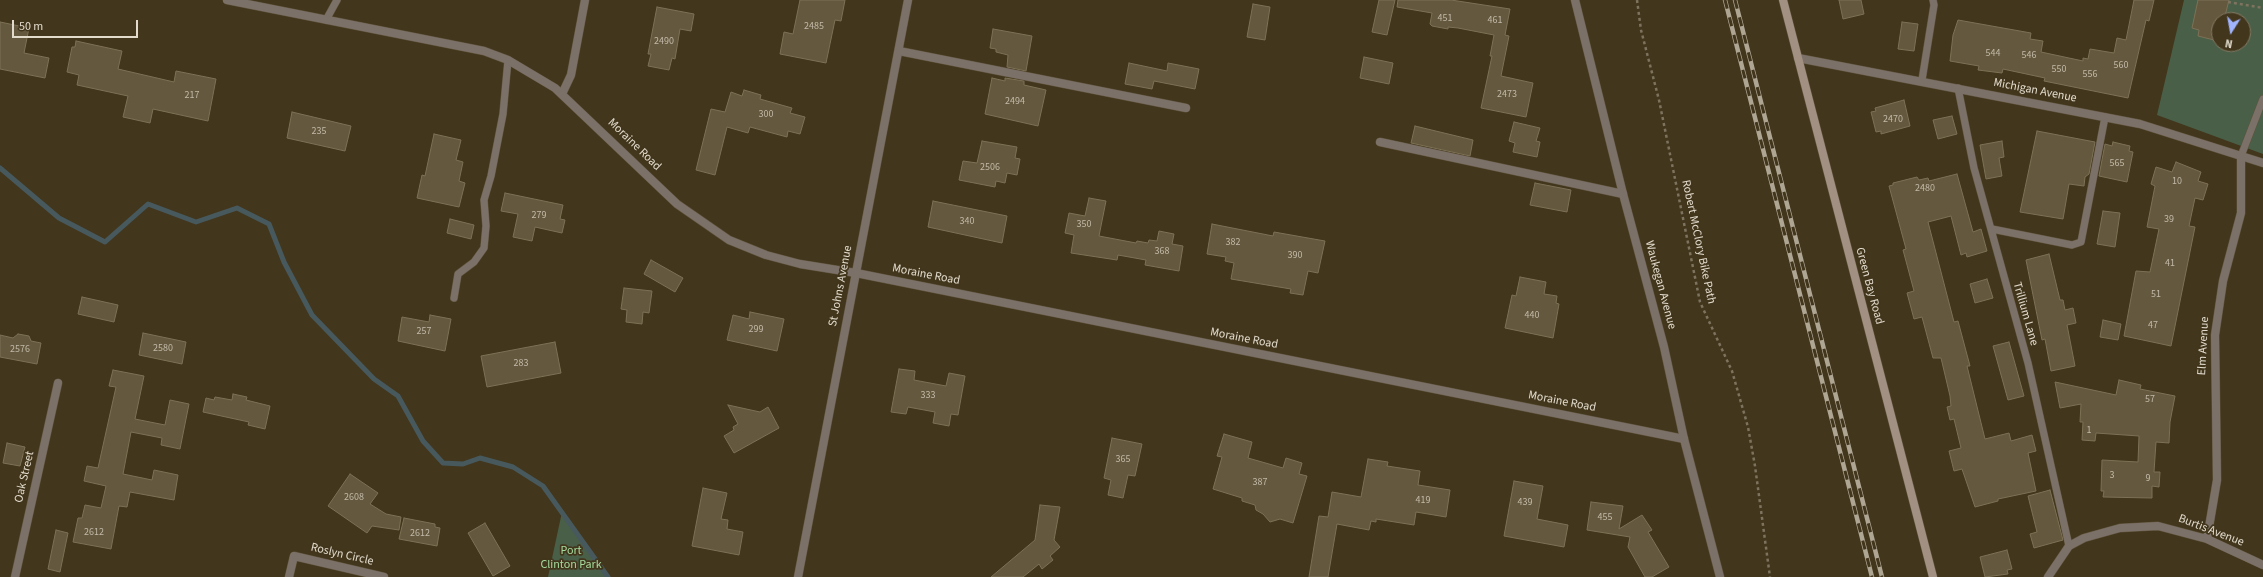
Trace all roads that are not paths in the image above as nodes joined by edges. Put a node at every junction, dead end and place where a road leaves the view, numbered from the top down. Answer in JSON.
{"nodes":[{"id":1,"x":227,"y":0,"type":"edge"},
{"id":2,"x":337,"y":0,"type":"edge"},
{"id":3,"x":585,"y":0,"type":"edge"},
{"id":4,"x":908,"y":0,"type":"edge"},
{"id":5,"x":1575,"y":0,"type":"edge"},
{"id":6,"x":1783,"y":0,"type":"edge"},
{"id":7,"x":1933,"y":0,"type":"edge"},
{"id":8,"x":326,"y":20,"type":"junction"},
{"id":9,"x":899,"y":51,"type":"junction"},
{"id":10,"x":1798,"y":58,"type":"junction"},
{"id":11,"x":508,"y":60,"type":"junction"},
{"id":12,"x":1922,"y":80,"type":"junction"},
{"id":13,"x":1958,"y":88,"type":"junction"},
{"id":14,"x":562,"y":94,"type":"junction"},
{"id":15,"x":2263,"y":99,"type":"edge"},
{"id":16,"x":1186,"y":108,"type":"dead end"},
{"id":17,"x":2104,"y":117,"type":"junction"},
{"id":18,"x":1380,"y":142,"type":"dead end"},
{"id":19,"x":2241,"y":156,"type":"junction"},
{"id":20,"x":2263,"y":163,"type":"edge"},
{"id":21,"x":1623,"y":194,"type":"junction"},
{"id":22,"x":1992,"y":229,"type":"junction"},
{"id":23,"x":856,"y":273,"type":"junction"},
{"id":24,"x":454,"y":298,"type":"dead end"},
{"id":25,"x":58,"y":383,"type":"dead end"},
{"id":26,"x":1684,"y":439,"type":"junction"},
{"id":27,"x":2207,"y":539,"type":"junction"},
{"id":28,"x":2069,"y":546,"type":"junction"},
{"id":29,"x":2263,"y":565,"type":"edge"},
{"id":30,"x":15,"y":577,"type":"edge"},
{"id":31,"x":289,"y":577,"type":"edge"},
{"id":32,"x":384,"y":577,"type":"edge"},
{"id":33,"x":798,"y":577,"type":"edge"},
{"id":34,"x":1720,"y":577,"type":"edge"},
{"id":35,"x":1933,"y":577,"type":"edge"},
{"id":36,"x":2048,"y":577,"type":"edge"}],
"edges":[{"from":1,"to":8,"type":"street","name":"Moraine Road"},
{"from":2,"to":8,"type":"lane"},
{"from":3,"to":14,"type":"street"},
{"from":4,"to":9,"type":"street","name":"St Johns Avenue"},
{"from":5,"to":21,"type":"street","name":"Waukegan Avenue"},
{"from":6,"to":10,"type":"main road","name":"Green Bay Road"},
{"from":7,"to":12,"type":"lane"},
{"from":8,"to":11,"type":"street","name":"Moraine Road"},
{"from":9,"to":16,"type":"street"},
{"from":9,"to":23,"type":"street","name":"St Johns Avenue"},
{"from":10,"to":12,"type":"street","name":"Michigan Avenue"},
{"from":10,"to":35,"type":"main road","name":"Green Bay Road"},
{"from":11,"to":14,"type":"street","name":"Moraine Road"},
{"from":11,"to":24,"type":"lane"},
{"from":12,"to":13,"type":"street","name":"Michigan Avenue"},
{"from":13,"to":17,"type":"street","name":"Michigan Avenue"},
{"from":13,"to":22,"type":"lane","name":"Trillium Lane"},
{"from":14,"to":23,"type":"street","name":"Moraine Road"},
{"from":15,"to":19,"type":"lane"},
{"from":17,"to":19,"type":"street","name":"Michigan Avenue"},
{"from":17,"to":22,"type":"lane"},
{"from":18,"to":21,"type":"street"},
{"from":19,"to":20,"type":"street","name":"Michigan Avenue"},
{"from":19,"to":27,"type":"street","name":"Elm Avenue"},
{"from":21,"to":26,"type":"street","name":"Waukegan Avenue"},
{"from":22,"to":28,"type":"lane","name":"Trillium Lane"},
{"from":23,"to":26,"type":"street","name":"Moraine Road"},
{"from":23,"to":33,"type":"street","name":"St Johns Avenue"},
{"from":25,"to":30,"type":"street","name":"Oak Street"},
{"from":26,"to":34,"type":"street","name":"Waukegan Avenue"},
{"from":27,"to":28,"type":"street","name":"Burtis Avenue"},
{"from":27,"to":29,"type":"street","name":"Burtis Avenue"},
{"from":28,"to":36,"type":"street","name":"Burtis Avenue"},
{"from":31,"to":32,"type":"street","name":"Roslyn Circle"}]}
